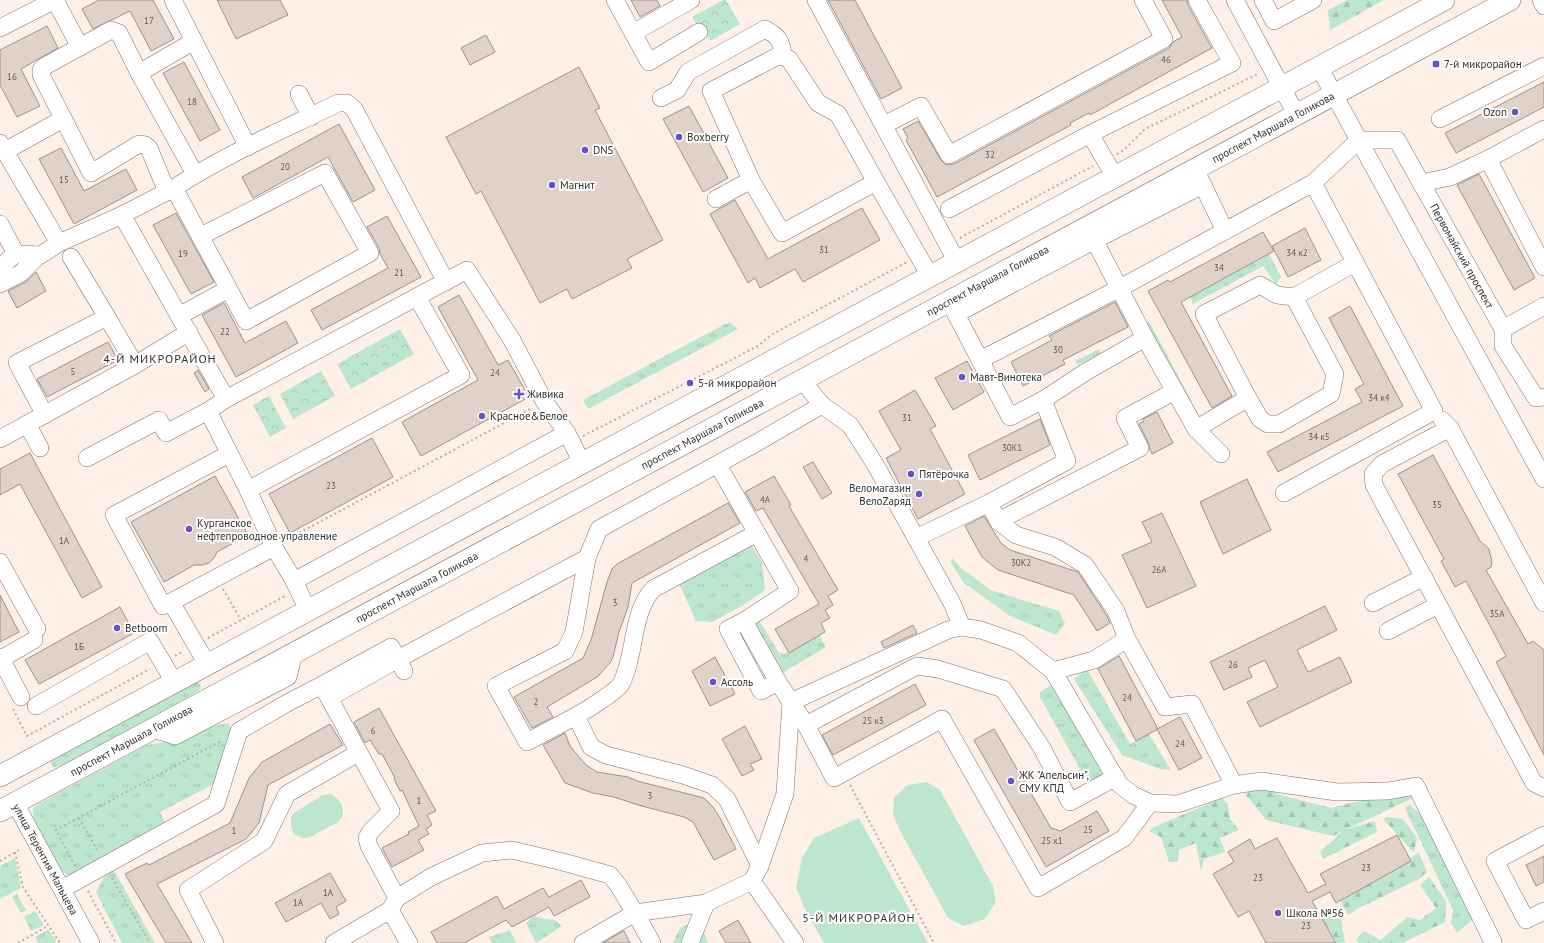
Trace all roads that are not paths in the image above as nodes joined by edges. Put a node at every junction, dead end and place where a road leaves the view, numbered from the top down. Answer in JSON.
{"nodes":[{"id":1,"x":55,"y":0,"type":"edge"},
{"id":2,"x":173,"y":0,"type":"edge"},
{"id":3,"x":615,"y":0,"type":"edge"},
{"id":4,"x":691,"y":0,"type":"edge"},
{"id":5,"x":816,"y":0,"type":"edge"},
{"id":6,"x":1143,"y":0,"type":"edge"},
{"id":7,"x":1196,"y":0,"type":"edge"},
{"id":8,"x":1235,"y":0,"type":"edge"},
{"id":9,"x":1263,"y":0,"type":"edge"},
{"id":10,"x":1313,"y":0,"type":"edge"},
{"id":11,"x":1444,"y":0,"type":"edge"},
{"id":12,"x":1510,"y":0,"type":"edge"},
{"id":13,"x":1541,"y":0,"type":"edge"},
{"id":14,"x":1295,"y":4,"type":"edge"},
{"id":15,"x":1544,"y":6,"type":"edge"},
{"id":16,"x":0,"y":28,"type":"edge"},
{"id":17,"x":699,"y":32,"type":"dead end"},
{"id":18,"x":633,"y":33,"type":"junction"},
{"id":19,"x":194,"y":41,"type":"junction"},
{"id":20,"x":80,"y":47,"type":"junction"},
{"id":21,"x":783,"y":56,"type":"junction"},
{"id":22,"x":1544,"y":66,"type":"edge"},
{"id":23,"x":1319,"y":67,"type":"junction"},
{"id":24,"x":688,"y":72,"type":"junction"},
{"id":25,"x":139,"y":74,"type":"junction"},
{"id":26,"x":1282,"y":87,"type":"junction"},
{"id":27,"x":711,"y":91,"type":"junction"},
{"id":28,"x":299,"y":94,"type":"dead end"},
{"id":29,"x":1334,"y":94,"type":"junction"},
{"id":30,"x":661,"y":98,"type":"dead end"},
{"id":31,"x":1296,"y":114,"type":"junction"},
{"id":32,"x":311,"y":117,"type":"junction"},
{"id":33,"x":63,"y":119,"type":"junction"},
{"id":34,"x":1440,"y":119,"type":"dead end"},
{"id":35,"x":884,"y":125,"type":"junction"},
{"id":36,"x":1544,"y":129,"type":"edge"},
{"id":37,"x":1090,"y":134,"type":"junction"},
{"id":38,"x":1359,"y":140,"type":"junction"},
{"id":39,"x":2,"y":147,"type":"edge"},
{"id":40,"x":248,"y":147,"type":"junction"},
{"id":41,"x":1488,"y":159,"type":"junction"},
{"id":42,"x":195,"y":174,"type":"junction"},
{"id":43,"x":1115,"y":177,"type":"junction"},
{"id":44,"x":1199,"y":177,"type":"junction"},
{"id":45,"x":751,"y":180,"type":"junction"},
{"id":46,"x":876,"y":182,"type":"junction"},
{"id":47,"x":1313,"y":183,"type":"junction"},
{"id":48,"x":1421,"y":183,"type":"junction"},
{"id":49,"x":171,"y":190,"type":"junction"},
{"id":50,"x":716,"y":199,"type":"dead end"},
{"id":51,"x":949,"y":209,"type":"dead end"},
{"id":52,"x":122,"y":215,"type":"junction"},
{"id":53,"x":0,"y":224,"type":"edge"},
{"id":54,"x":1225,"y":230,"type":"junction"},
{"id":55,"x":1091,"y":233,"type":"junction"},
{"id":56,"x":201,"y":236,"type":"junction"},
{"id":57,"x":59,"y":243,"type":"junction"},
{"id":58,"x":16,"y":254,"type":"junction"},
{"id":59,"x":40,"y":255,"type":"junction"},
{"id":60,"x":71,"y":257,"type":"dead end"},
{"id":61,"x":956,"y":262,"type":"junction"},
{"id":62,"x":1355,"y":263,"type":"junction"},
{"id":63,"x":0,"y":267,"type":"edge"},
{"id":64,"x":1544,"y":267,"type":"edge"},
{"id":65,"x":930,"y":276,"type":"junction"},
{"id":66,"x":446,"y":282,"type":"junction"},
{"id":67,"x":0,"y":284,"type":"edge"},
{"id":68,"x":1120,"y":288,"type":"junction"},
{"id":69,"x":228,"y":289,"type":"junction"},
{"id":70,"x":417,"y":297,"type":"junction"},
{"id":71,"x":1294,"y":297,"type":"junction"},
{"id":72,"x":1544,"y":306,"type":"edge"},
{"id":73,"x":953,"y":307,"type":"junction"},
{"id":74,"x":179,"y":316,"type":"junction"},
{"id":75,"x":107,"y":317,"type":"junction"},
{"id":76,"x":1503,"y":329,"type":"junction"},
{"id":77,"x":189,"y":332,"type":"junction"},
{"id":78,"x":1145,"y":338,"type":"junction"},
{"id":79,"x":980,"y":360,"type":"junction"},
{"id":80,"x":134,"y":365,"type":"junction"},
{"id":81,"x":802,"y":380,"type":"junction"},
{"id":82,"x":1175,"y":391,"type":"junction"},
{"id":83,"x":1544,"y":397,"type":"edge"},
{"id":84,"x":1248,"y":398,"type":"junction"},
{"id":85,"x":226,"y":399,"type":"junction"},
{"id":86,"x":1043,"y":400,"type":"junction"},
{"id":87,"x":822,"y":405,"type":"junction"},
{"id":88,"x":208,"y":411,"type":"junction"},
{"id":89,"x":1434,"y":411,"type":"junction"},
{"id":90,"x":45,"y":415,"type":"junction"},
{"id":91,"x":27,"y":424,"type":"junction"},
{"id":92,"x":1450,"y":428,"type":"junction"},
{"id":93,"x":1196,"y":430,"type":"junction"},
{"id":94,"x":569,"y":438,"type":"junction"},
{"id":95,"x":0,"y":439,"type":"edge"},
{"id":96,"x":40,"y":448,"type":"dead end"},
{"id":97,"x":229,"y":454,"type":"junction"},
{"id":98,"x":1221,"y":454,"type":"dead end"},
{"id":99,"x":87,"y":458,"type":"dead end"},
{"id":100,"x":582,"y":463,"type":"junction"},
{"id":101,"x":718,"y":465,"type":"junction"},
{"id":102,"x":1544,"y":479,"type":"edge"},
{"id":103,"x":248,"y":490,"type":"junction"},
{"id":104,"x":1284,"y":493,"type":"dead end"},
{"id":105,"x":989,"y":503,"type":"junction"},
{"id":106,"x":998,"y":520,"type":"junction"},
{"id":107,"x":757,"y":533,"type":"junction"},
{"id":108,"x":916,"y":538,"type":"junction"},
{"id":109,"x":274,"y":547,"type":"junction"},
{"id":110,"x":586,"y":558,"type":"junction"},
{"id":111,"x":0,"y":562,"type":"edge"},
{"id":112,"x":372,"y":576,"type":"junction"},
{"id":113,"x":1424,"y":578,"type":"junction"},
{"id":114,"x":294,"y":581,"type":"junction"},
{"id":115,"x":171,"y":602,"type":"junction"},
{"id":116,"x":387,"y":603,"type":"junction"},
{"id":117,"x":1373,"y":603,"type":"dead end"},
{"id":118,"x":1544,"y":603,"type":"edge"},
{"id":119,"x":1438,"y":605,"type":"junction"},
{"id":120,"x":308,"y":610,"type":"junction"},
{"id":121,"x":962,"y":627,"type":"junction"},
{"id":122,"x":1388,"y":631,"type":"dead end"},
{"id":123,"x":1127,"y":639,"type":"junction"},
{"id":124,"x":0,"y":658,"type":"edge"},
{"id":125,"x":207,"y":664,"type":"junction"},
{"id":126,"x":1053,"y":671,"type":"junction"},
{"id":127,"x":174,"y":682,"type":"junction"},
{"id":128,"x":326,"y":692,"type":"junction"},
{"id":129,"x":21,"y":697,"type":"dead end"},
{"id":130,"x":230,"y":698,"type":"junction"},
{"id":131,"x":791,"y":702,"type":"junction"},
{"id":132,"x":36,"y":706,"type":"dead end"},
{"id":133,"x":576,"y":716,"type":"junction"},
{"id":134,"x":806,"y":725,"type":"junction"},
{"id":135,"x":244,"y":728,"type":"junction"},
{"id":136,"x":358,"y":753,"type":"junction"},
{"id":137,"x":0,"y":776,"type":"edge"},
{"id":138,"x":1116,"y":777,"type":"junction"},
{"id":139,"x":1234,"y":785,"type":"junction"},
{"id":140,"x":1544,"y":788,"type":"edge"},
{"id":141,"x":1150,"y":802,"type":"junction"},
{"id":142,"x":8,"y":807,"type":"edge"},
{"id":143,"x":1544,"y":835,"type":"edge"},
{"id":144,"x":756,"y":874,"type":"junction"},
{"id":145,"x":62,"y":889,"type":"junction"},
{"id":146,"x":706,"y":903,"type":"junction"},
{"id":147,"x":393,"y":904,"type":"junction"},
{"id":148,"x":1544,"y":911,"type":"edge"},
{"id":149,"x":635,"y":913,"type":"junction"},
{"id":150,"x":91,"y":943,"type":"edge"},
{"id":151,"x":215,"y":943,"type":"edge"},
{"id":152,"x":334,"y":943,"type":"edge"},
{"id":153,"x":409,"y":943,"type":"edge"},
{"id":154,"x":583,"y":943,"type":"edge"},
{"id":155,"x":652,"y":943,"type":"edge"},
{"id":156,"x":690,"y":943,"type":"edge"},
{"id":157,"x":795,"y":943,"type":"edge"},
{"id":158,"x":1492,"y":943,"type":"edge"}],
"edges":[{"from":1,"to":16,"type":"street"},
{"from":1,"to":20,"type":"street"},
{"from":2,"to":19,"type":"street"},
{"from":3,"to":18,"type":"street"},
{"from":4,"to":18,"type":"street"},
{"from":5,"to":35,"type":"street"},
{"from":6,"to":35,"type":"street"},
{"from":7,"to":37,"type":"street"},
{"from":8,"to":26,"type":"street"},
{"from":9,"to":14,"type":"street"},
{"from":10,"to":14,"type":"street"},
{"from":11,"to":23,"type":"main road"},
{"from":12,"to":29,"type":"main road","name":"проспект Маршала Голикова"},
{"from":13,"to":15,"type":"street"},
{"from":17,"to":18,"type":"street"},
{"from":19,"to":25,"type":"street"},
{"from":19,"to":40,"type":"street"},
{"from":20,"to":25,"type":"street"},
{"from":20,"to":33,"type":"street"},
{"from":21,"to":24,"type":"street"},
{"from":21,"to":27,"type":"street"},
{"from":21,"to":46,"type":"street"},
{"from":22,"to":34,"type":"street"},
{"from":23,"to":26,"type":"main road"},
{"from":23,"to":29,"type":"street"},
{"from":24,"to":27,"type":"street"},
{"from":24,"to":30,"type":"street"},
{"from":25,"to":42,"type":"street"},
{"from":26,"to":31,"type":"street"},
{"from":26,"to":43,"type":"main road"},
{"from":27,"to":45,"type":"street"},
{"from":28,"to":32,"type":"street"},
{"from":29,"to":31,"type":"main road","name":"проспект Маршала Голикова"},
{"from":29,"to":38,"type":"street"},
{"from":31,"to":44,"type":"main road","name":"проспект Маршала Голикова"},
{"from":32,"to":40,"type":"street"},
{"from":32,"to":66,"type":"street"},
{"from":33,"to":39,"type":"street"},
{"from":33,"to":49,"type":"street"},
{"from":35,"to":61,"type":"street"},
{"from":36,"to":41,"type":"street"},
{"from":37,"to":43,"type":"street"},
{"from":37,"to":51,"type":"street"},
{"from":38,"to":47,"type":"street"},
{"from":38,"to":48,"type":"street","name":"Первомайский проспект"},
{"from":38,"to":102,"type":"street"},
{"from":39,"to":57,"type":"street"},
{"from":40,"to":42,"type":"street"},
{"from":41,"to":48,"type":"street"},
{"from":41,"to":64,"type":"street"},
{"from":42,"to":49,"type":"street"},
{"from":43,"to":61,"type":"main road"},
{"from":44,"to":54,"type":"street"},
{"from":44,"to":55,"type":"main road","name":"проспект Маршала Голикова"},
{"from":45,"to":46,"type":"street"},
{"from":45,"to":50,"type":"street"},
{"from":46,"to":65,"type":"street"},
{"from":47,"to":54,"type":"street"},
{"from":47,"to":62,"type":"street"},
{"from":48,"to":76,"type":"street","name":"Первомайский проспект"},
{"from":49,"to":52,"type":"street"},
{"from":49,"to":56,"type":"street"},
{"from":52,"to":57,"type":"street"},
{"from":52,"to":74,"type":"street"},
{"from":53,"to":58,"type":"street"},
{"from":54,"to":68,"type":"street"},
{"from":55,"to":68,"type":"street"},
{"from":55,"to":73,"type":"main road","name":"проспект Маршала Голикова"},
{"from":56,"to":69,"type":"street"},
{"from":56,"to":69,"type":"street"},
{"from":57,"to":59,"type":"street"},
{"from":58,"to":59,"type":"street"},
{"from":58,"to":63,"type":"street"},
{"from":59,"to":67,"type":"street"},
{"from":60,"to":75,"type":"street"},
{"from":61,"to":65,"type":"main road"},
{"from":62,"to":71,"type":"street"},
{"from":62,"to":89,"type":"street"},
{"from":65,"to":100,"type":"main road"},
{"from":66,"to":70,"type":"street"},
{"from":66,"to":94,"type":"street"},
{"from":68,"to":78,"type":"street"},
{"from":68,"to":79,"type":"street"},
{"from":69,"to":74,"type":"street"},
{"from":70,"to":85,"type":"street"},
{"from":70,"to":103,"type":"street"},
{"from":71,"to":84,"type":"street"},
{"from":71,"to":84,"type":"street"},
{"from":72,"to":76,"type":"street"},
{"from":73,"to":79,"type":"street"},
{"from":73,"to":81,"type":"main road","name":"проспект Маршала Голикова"},
{"from":74,"to":77,"type":"street"},
{"from":75,"to":80,"type":"street"},
{"from":75,"to":90,"type":"street"},
{"from":76,"to":83,"type":"street","name":"Первомайский проспект"},
{"from":77,"to":80,"type":"street"},
{"from":77,"to":85,"type":"street"},
{"from":78,"to":82,"type":"street"},
{"from":78,"to":86,"type":"street"},
{"from":79,"to":86,"type":"street"},
{"from":80,"to":90,"type":"street"},
{"from":81,"to":87,"type":"street"},
{"from":81,"to":116,"type":"main road","name":"проспект Маршала Голикова"},
{"from":82,"to":93,"type":"street"},
{"from":82,"to":106,"type":"street"},
{"from":84,"to":93,"type":"street"},
{"from":85,"to":88,"type":"street"},
{"from":86,"to":105,"type":"street"},
{"from":87,"to":101,"type":"street"},
{"from":87,"to":108,"type":"street"},
{"from":88,"to":97,"type":"street"},
{"from":88,"to":99,"type":"street"},
{"from":89,"to":92,"type":"street"},
{"from":89,"to":104,"type":"street"},
{"from":90,"to":91,"type":"street"},
{"from":91,"to":95,"type":"street"},
{"from":91,"to":96,"type":"street"},
{"from":92,"to":113,"type":"street"},
{"from":92,"to":118,"type":"street"},
{"from":93,"to":98,"type":"street"},
{"from":94,"to":100,"type":"street"},
{"from":94,"to":114,"type":"street"},
{"from":97,"to":103,"type":"street"},
{"from":97,"to":115,"type":"street"},
{"from":100,"to":112,"type":"main road"},
{"from":101,"to":107,"type":"street"},
{"from":101,"to":110,"type":"street"},
{"from":103,"to":109,"type":"street"},
{"from":105,"to":106,"type":"street"},
{"from":105,"to":108,"type":"street"},
{"from":106,"to":123,"type":"street"},
{"from":107,"to":131,"type":"street"},
{"from":107,"to":133,"type":"street"},
{"from":108,"to":121,"type":"street"},
{"from":109,"to":114,"type":"street"},
{"from":109,"to":115,"type":"street"},
{"from":110,"to":128,"type":"street"},
{"from":110,"to":133,"type":"street"},
{"from":111,"to":124,"type":"street"},
{"from":112,"to":116,"type":"main road"},
{"from":112,"to":120,"type":"main road"},
{"from":113,"to":117,"type":"street"},
{"from":113,"to":119,"type":"street"},
{"from":114,"to":120,"type":"street"},
{"from":115,"to":125,"type":"street"},
{"from":116,"to":130,"type":"main road","name":"проспект Маршала Голикова"},
{"from":119,"to":122,"type":"street"},
{"from":119,"to":140,"type":"street"},
{"from":120,"to":125,"type":"main road"},
{"from":121,"to":126,"type":"street"},
{"from":121,"to":131,"type":"street"},
{"from":123,"to":126,"type":"street"},
{"from":123,"to":139,"type":"street"},
{"from":124,"to":129,"type":"street"},
{"from":125,"to":127,"type":"main road"},
{"from":125,"to":130,"type":"main road"},
{"from":126,"to":138,"type":"street"},
{"from":127,"to":132,"type":"street"},
{"from":127,"to":137,"type":"main road"},
{"from":128,"to":135,"type":"street"},
{"from":128,"to":136,"type":"street"},
{"from":130,"to":135,"type":"street"},
{"from":130,"to":142,"type":"main road","name":"проспект Маршала Голикова"},
{"from":131,"to":134,"type":"street"},
{"from":131,"to":144,"type":"street"},
{"from":133,"to":144,"type":"street"},
{"from":134,"to":138,"type":"street"},
{"from":134,"to":141,"type":"street"},
{"from":135,"to":145,"type":"street"},
{"from":136,"to":147,"type":"street"},
{"from":136,"to":151,"type":"street"},
{"from":137,"to":142,"type":"main road","name":"улица Терентия Мальцева"},
{"from":138,"to":141,"type":"street"},
{"from":139,"to":141,"type":"street"},
{"from":139,"to":158,"type":"street"},
{"from":142,"to":145,"type":"street","name":"улица Терентия Мальцева"},
{"from":143,"to":148,"type":"street"},
{"from":144,"to":146,"type":"street"},
{"from":144,"to":157,"type":"street"},
{"from":145,"to":150,"type":"street","name":"улица Терентия Мальцева"},
{"from":146,"to":149,"type":"street"},
{"from":146,"to":156,"type":"street"},
{"from":147,"to":149,"type":"street"},
{"from":147,"to":152,"type":"street"},
{"from":147,"to":153,"type":"street"},
{"from":149,"to":154,"type":"street"},
{"from":149,"to":155,"type":"street"}]}
